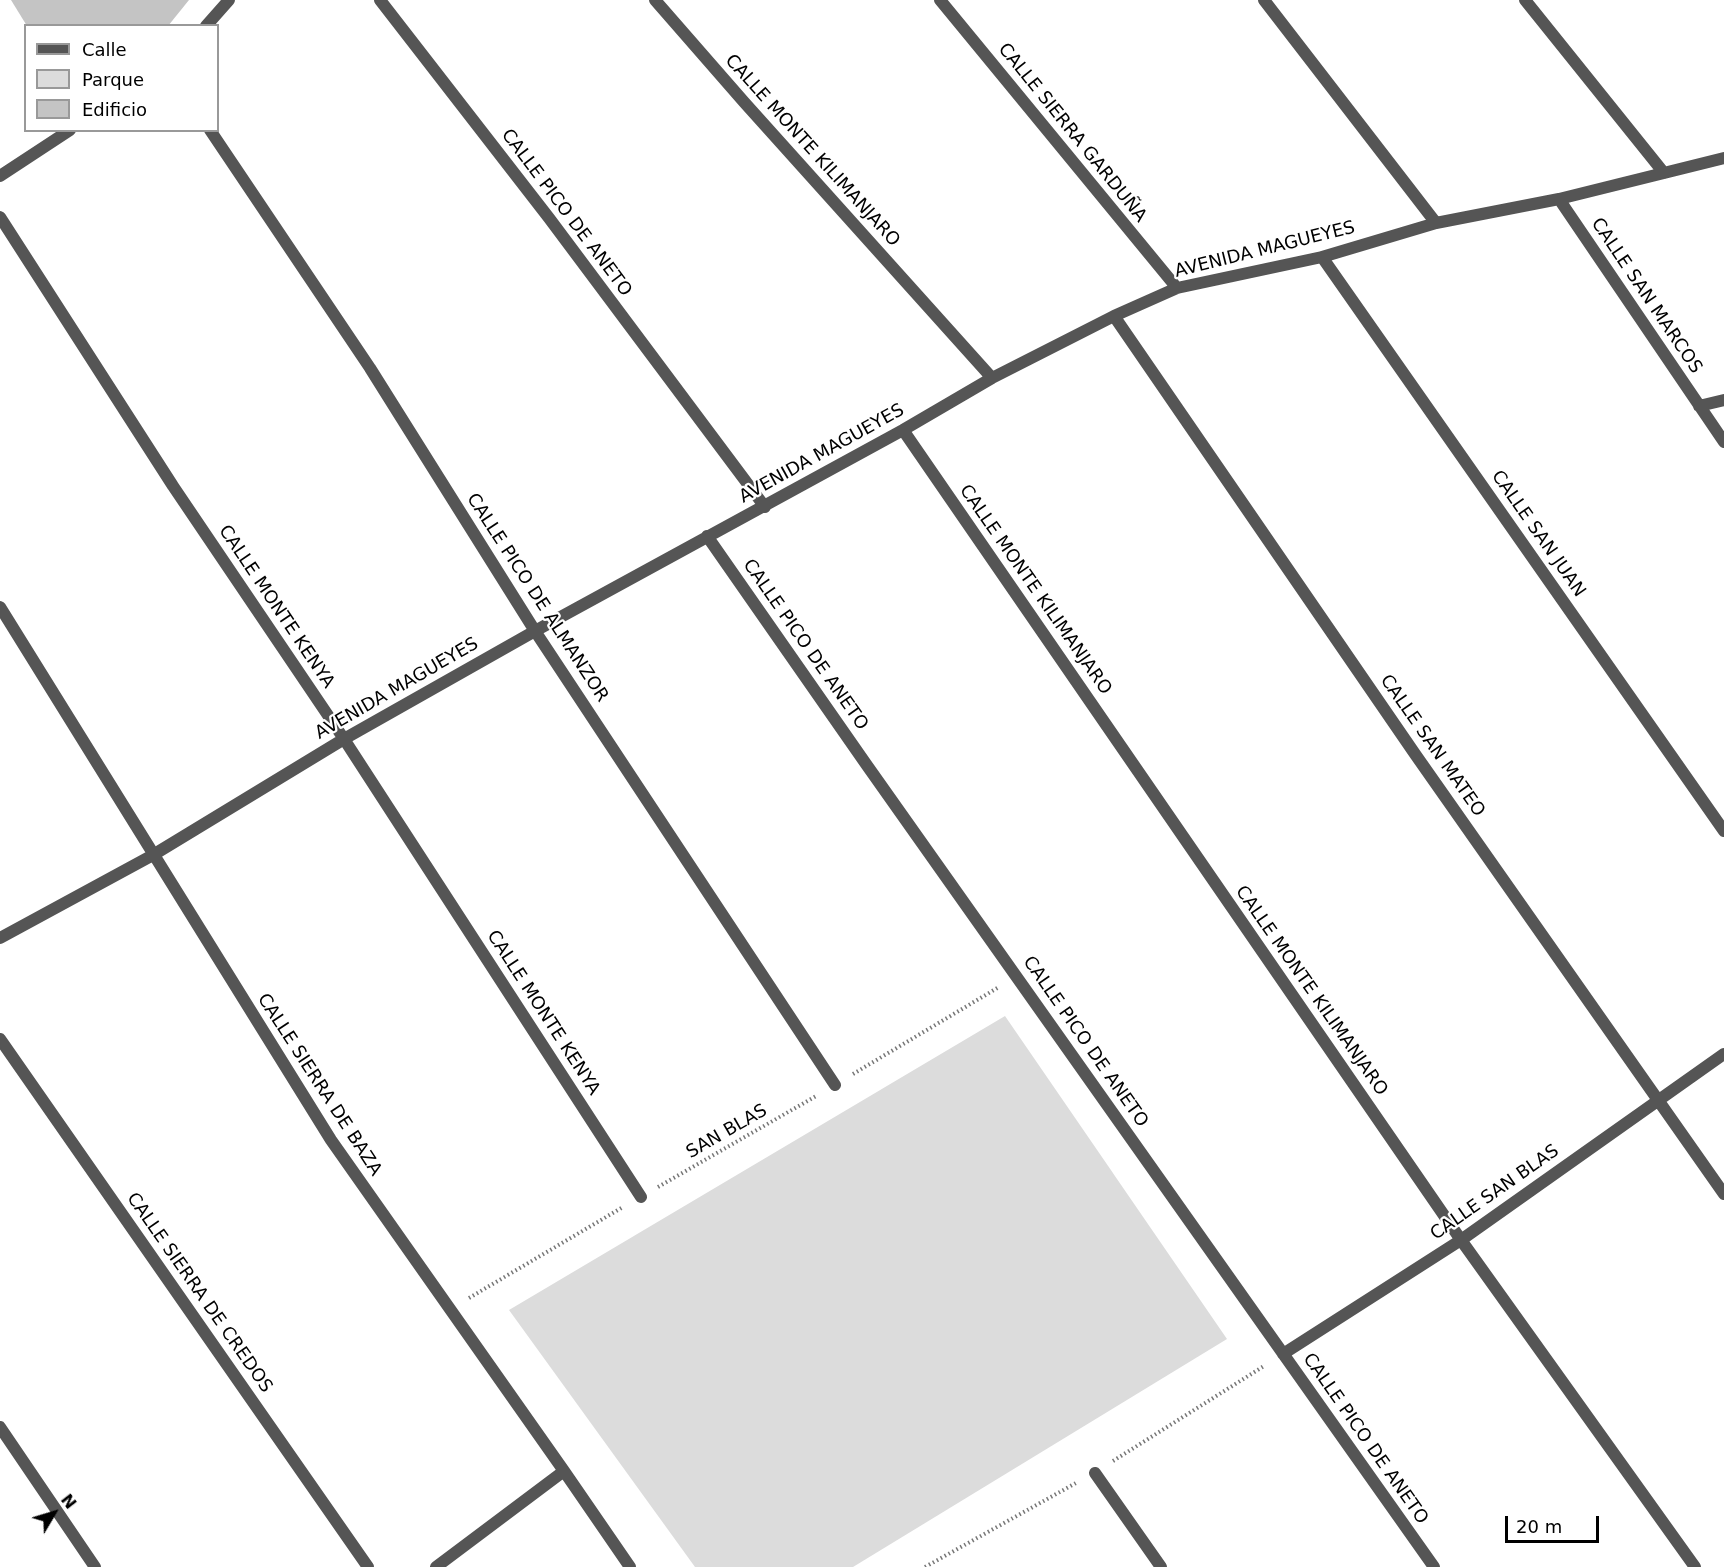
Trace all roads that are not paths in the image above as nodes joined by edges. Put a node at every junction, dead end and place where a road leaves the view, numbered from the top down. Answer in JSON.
{"nodes":[{"id":1,"x":229,"y":0,"type":"edge"},
{"id":2,"x":380,"y":0,"type":"edge"},
{"id":3,"x":655,"y":0,"type":"edge"},
{"id":4,"x":940,"y":0,"type":"edge"},
{"id":5,"x":1264,"y":0,"type":"edge"},
{"id":6,"x":1525,"y":0,"type":"edge"},
{"id":7,"x":208,"y":24,"type":"edge"},
{"id":8,"x":67,"y":132,"type":"edge"},
{"id":9,"x":211,"y":132,"type":"edge"},
{"id":10,"x":1724,"y":158,"type":"edge"},
{"id":11,"x":1664,"y":173,"type":"junction"},
{"id":12,"x":0,"y":176,"type":"edge"},
{"id":13,"x":1559,"y":199,"type":"junction"},
{"id":14,"x":0,"y":218,"type":"edge"},
{"id":15,"x":1436,"y":223,"type":"junction"},
{"id":16,"x":1322,"y":257,"type":"junction"},
{"id":17,"x":1177,"y":288,"type":"junction"},
{"id":18,"x":1114,"y":316,"type":"junction"},
{"id":19,"x":992,"y":378,"type":"junction"},
{"id":20,"x":1724,"y":400,"type":"edge"},
{"id":21,"x":1699,"y":406,"type":"junction"},
{"id":22,"x":903,"y":430,"type":"junction"},
{"id":23,"x":1724,"y":442,"type":"edge"},
{"id":24,"x":765,"y":507,"type":"junction"},
{"id":25,"x":707,"y":536,"type":"junction"},
{"id":26,"x":0,"y":607,"type":"edge"},
{"id":27,"x":535,"y":631,"type":"junction"},
{"id":28,"x":344,"y":739,"type":"junction"},
{"id":29,"x":1724,"y":831,"type":"edge"},
{"id":30,"x":153,"y":855,"type":"junction"},
{"id":31,"x":0,"y":938,"type":"edge"},
{"id":32,"x":0,"y":1039,"type":"edge"},
{"id":33,"x":1724,"y":1054,"type":"edge"},
{"id":34,"x":835,"y":1085,"type":"road end"},
{"id":35,"x":1659,"y":1101,"type":"junction"},
{"id":36,"x":1724,"y":1194,"type":"edge"},
{"id":37,"x":641,"y":1197,"type":"road end"},
{"id":38,"x":1461,"y":1240,"type":"junction"},
{"id":39,"x":1282,"y":1354,"type":"junction"},
{"id":40,"x":0,"y":1427,"type":"edge"},
{"id":41,"x":564,"y":1471,"type":"junction"},
{"id":42,"x":1095,"y":1473,"type":"dead end"},
{"id":43,"x":96,"y":1567,"type":"edge"},
{"id":44,"x":368,"y":1567,"type":"edge"},
{"id":45,"x":436,"y":1567,"type":"edge"},
{"id":46,"x":630,"y":1567,"type":"edge"},
{"id":47,"x":1161,"y":1567,"type":"edge"},
{"id":48,"x":1434,"y":1567,"type":"edge"},
{"id":49,"x":1695,"y":1567,"type":"edge"}],
"edges":[{"from":1,"to":7,"type":"street"},
{"from":2,"to":24,"type":"street","name":"CALLE PICO DE ANETO"},
{"from":3,"to":19,"type":"street","name":"CALLE MONTE KILIMANJARO"},
{"from":4,"to":17,"type":"street","name":"CALLE SIERRA GARDUÑA"},
{"from":5,"to":15,"type":"street"},
{"from":6,"to":11,"type":"street"},
{"from":8,"to":12,"type":"street"},
{"from":9,"to":27,"type":"street","name":"CALLE PICO DE ALMANZOR"},
{"from":10,"to":11,"type":"street","name":"AVENIDA MAGUEYES"},
{"from":11,"to":13,"type":"street","name":"AVENIDA MAGUEYES"},
{"from":13,"to":15,"type":"street","name":"AVENIDA MAGUEYES"},
{"from":13,"to":21,"type":"street","name":"CALLE SAN MARCOS"},
{"from":14,"to":28,"type":"street","name":"CALLE MONTE KENYA"},
{"from":15,"to":16,"type":"street","name":"AVENIDA MAGUEYES"},
{"from":16,"to":17,"type":"street","name":"AVENIDA MAGUEYES"},
{"from":16,"to":29,"type":"street","name":"CALLE SAN JUAN"},
{"from":17,"to":18,"type":"street","name":"AVENIDA MAGUEYES"},
{"from":18,"to":19,"type":"street","name":"AVENIDA MAGUEYES"},
{"from":18,"to":35,"type":"street","name":"CALLE SAN MATEO"},
{"from":19,"to":22,"type":"street","name":"AVENIDA MAGUEYES"},
{"from":20,"to":21,"type":"street"},
{"from":21,"to":23,"type":"street","name":"CALLE SAN MARCOS"},
{"from":22,"to":24,"type":"street","name":"AVENIDA MAGUEYES"},
{"from":22,"to":38,"type":"street","name":"CALLE MONTE KILIMANJARO"},
{"from":24,"to":25,"type":"street","name":"AVENIDA MAGUEYES"},
{"from":25,"to":27,"type":"street","name":"AVENIDA MAGUEYES"},
{"from":25,"to":39,"type":"street","name":"CALLE PICO DE ANETO"},
{"from":26,"to":30,"type":"street","name":"CALLE SIERRA DE BAZA"},
{"from":27,"to":28,"type":"street","name":"AVENIDA MAGUEYES"},
{"from":27,"to":34,"type":"street","name":"CALLE PICO DE ALMANZOR"},
{"from":28,"to":30,"type":"street","name":"AVENIDA MAGUEYES"},
{"from":28,"to":37,"type":"street","name":"CALLE MONTE KENYA"},
{"from":30,"to":31,"type":"street","name":"AVENIDA MAGUEYES"},
{"from":30,"to":41,"type":"street","name":"CALLE SIERRA DE BAZA"},
{"from":32,"to":44,"type":"street","name":"CALLE SIERRA DE CREDOS"},
{"from":33,"to":35,"type":"street","name":"CALLE SAN BLAS"},
{"from":35,"to":36,"type":"street","name":"CALLE SAN MATEO"},
{"from":35,"to":38,"type":"street","name":"CALLE SAN BLAS"},
{"from":38,"to":39,"type":"street","name":"CALLE SAN BLAS"},
{"from":38,"to":49,"type":"street","name":"CALLE MONTE KILIMANJARO"},
{"from":39,"to":48,"type":"street","name":"CALLE PICO DE ANETO"},
{"from":40,"to":43,"type":"street"},
{"from":41,"to":45,"type":"street"},
{"from":41,"to":46,"type":"street","name":"CALLE SIERRA DE BAZA"},
{"from":42,"to":47,"type":"street"}]}
